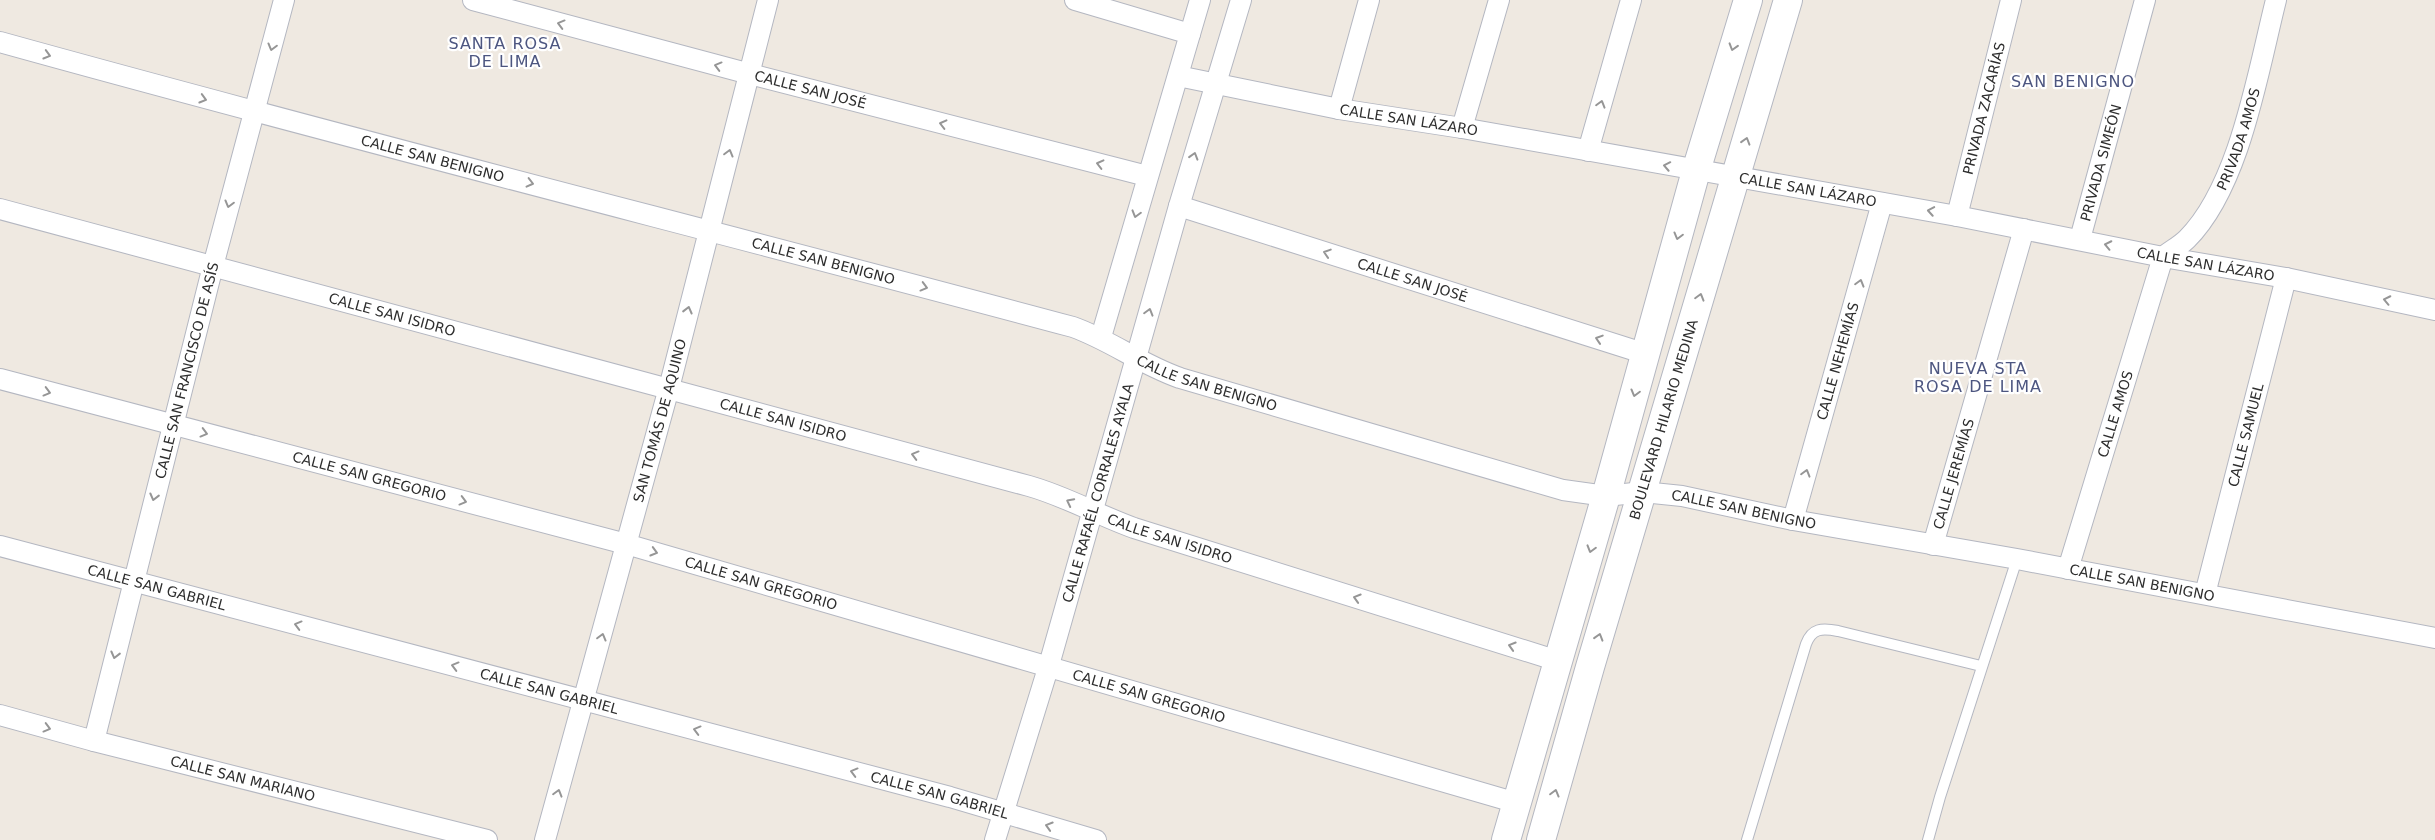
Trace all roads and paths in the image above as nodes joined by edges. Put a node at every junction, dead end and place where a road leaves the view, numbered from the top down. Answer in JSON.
{"nodes":[{"id":1,"x":284,"y":0,"type":"edge"},
{"id":2,"x":473,"y":0,"type":"edge"},
{"id":3,"x":768,"y":0,"type":"edge"},
{"id":4,"x":1075,"y":0,"type":"edge"},
{"id":5,"x":1200,"y":0,"type":"edge"},
{"id":6,"x":1241,"y":0,"type":"edge"},
{"id":7,"x":1369,"y":0,"type":"edge"},
{"id":8,"x":1499,"y":0,"type":"edge"},
{"id":9,"x":1631,"y":0,"type":"edge"},
{"id":10,"x":1748,"y":0,"type":"edge"},
{"id":11,"x":1788,"y":0,"type":"edge"},
{"id":12,"x":2012,"y":0,"type":"edge"},
{"id":13,"x":2145,"y":0,"type":"edge"},
{"id":14,"x":2276,"y":0,"type":"edge"},
{"id":15,"x":1190,"y":34,"type":"junction"},
{"id":16,"x":0,"y":42,"type":"edge"},
{"id":17,"x":750,"y":74,"type":"junction"},
{"id":18,"x":1178,"y":76,"type":"junction"},
{"id":19,"x":1215,"y":85,"type":"junction"},
{"id":20,"x":1340,"y":109,"type":"junction"},
{"id":21,"x":254,"y":113,"type":"junction"},
{"id":22,"x":1462,"y":128,"type":"junction"},
{"id":23,"x":1588,"y":151,"type":"junction"},
{"id":24,"x":1696,"y":171,"type":"junction"},
{"id":25,"x":1147,"y":176,"type":"junction"},
{"id":26,"x":1735,"y":177,"type":"junction"},
{"id":27,"x":1882,"y":203,"type":"junction"},
{"id":28,"x":1179,"y":206,"type":"junction"},
{"id":29,"x":0,"y":209,"type":"edge"},
{"id":30,"x":1957,"y":216,"type":"junction"},
{"id":31,"x":708,"y":229,"type":"junction"},
{"id":32,"x":2024,"y":230,"type":"junction"},
{"id":33,"x":2080,"y":240,"type":"junction"},
{"id":34,"x":2162,"y":257,"type":"junction"},
{"id":35,"x":213,"y":266,"type":"junction"},
{"id":36,"x":2286,"y":278,"type":"junction"},
{"id":37,"x":2435,"y":310,"type":"edge"},
{"id":38,"x":1101,"y":337,"type":"junction"},
{"id":39,"x":1646,"y":354,"type":"junction"},
{"id":40,"x":1136,"y":359,"type":"junction"},
{"id":41,"x":0,"y":379,"type":"edge"},
{"id":42,"x":669,"y":388,"type":"junction"},
{"id":43,"x":173,"y":425,"type":"junction"},
{"id":44,"x":1642,"y":492,"type":"junction"},
{"id":45,"x":1606,"y":496,"type":"junction"},
{"id":46,"x":1092,"y":512,"type":"junction"},
{"id":47,"x":1793,"y":520,"type":"junction"},
{"id":48,"x":626,"y":544,"type":"junction"},
{"id":49,"x":1933,"y":545,"type":"junction"},
{"id":50,"x":0,"y":546,"type":"edge"},
{"id":51,"x":2017,"y":559,"type":"junction"},
{"id":52,"x":2068,"y":569,"type":"junction"},
{"id":53,"x":132,"y":582,"type":"junction"},
{"id":54,"x":2205,"y":594,"type":"junction"},
{"id":55,"x":2435,"y":638,"type":"edge"},
{"id":56,"x":1558,"y":661,"type":"junction"},
{"id":57,"x":1049,"y":665,"type":"junction"},
{"id":58,"x":1981,"y":666,"type":"junction"},
{"id":59,"x":584,"y":700,"type":"junction"},
{"id":60,"x":0,"y":715,"type":"edge"},
{"id":61,"x":94,"y":741,"type":"junction"},
{"id":62,"x":1517,"y":803,"type":"junction"},
{"id":63,"x":1002,"y":812,"type":"junction"},
{"id":64,"x":487,"y":840,"type":"edge"},
{"id":65,"x":545,"y":840,"type":"edge"},
{"id":66,"x":995,"y":840,"type":"edge"},
{"id":67,"x":1096,"y":840,"type":"edge"},
{"id":68,"x":1506,"y":840,"type":"edge"},
{"id":69,"x":1541,"y":840,"type":"edge"},
{"id":70,"x":1747,"y":840,"type":"edge"},
{"id":71,"x":1928,"y":840,"type":"edge"}],
"edges":[{"from":1,"to":21,"type":"street","name":"CALLE SAN FRANCISCO DE ASÍS","one_way":true},
{"from":17,"to":2,"type":"street","name":"CALLE SAN JOSÉ","one_way":true},
{"from":3,"to":17,"type":"street","name":"SAN TOMÁS DE AQUINO"},
{"from":4,"to":15,"type":"street"},
{"from":5,"to":15,"type":"street"},
{"from":6,"to":19,"type":"street","name":"CALLE RAFAÉL CORRALES AYALA"},
{"from":7,"to":20,"type":"street"},
{"from":8,"to":22,"type":"street"},
{"from":23,"to":9,"type":"street","one_way":true},
{"from":10,"to":24,"type":"main road","one_way":true},
{"from":26,"to":11,"type":"main road","name":"BOULEVARD HILARIO MEDINA","one_way":true},
{"from":12,"to":30,"type":"street","name":"PRIVADA ZACARÍAS"},
{"from":13,"to":33,"type":"street","name":"PRIVADA SIMEÓN"},
{"from":14,"to":34,"type":"street","name":"PRIVADA AMOS"},
{"from":15,"to":18,"type":"street"},
{"from":16,"to":21,"type":"street","name":"CALLE SAN BENIGNO","one_way":true},
{"from":25,"to":17,"type":"street","name":"CALLE SAN JOSÉ","one_way":true},
{"from":31,"to":17,"type":"street","name":"SAN TOMÁS DE AQUINO","one_way":true},
{"from":18,"to":19,"type":"street","name":"CALLE SAN LÁZARO"},
{"from":18,"to":25,"type":"street"},
{"from":19,"to":20,"type":"street","name":"CALLE SAN LÁZARO"},
{"from":28,"to":19,"type":"street","name":"CALLE RAFAÉL CORRALES AYALA","one_way":true},
{"from":20,"to":22,"type":"street","name":"CALLE SAN LÁZARO"},
{"from":21,"to":31,"type":"street","name":"CALLE SAN BENIGNO","one_way":true},
{"from":21,"to":35,"type":"street","name":"CALLE SAN FRANCISCO DE ASÍS","one_way":true},
{"from":22,"to":23,"type":"street","name":"CALLE SAN LÁZARO"},
{"from":24,"to":23,"type":"street","name":"CALLE SAN LÁZARO","one_way":true},
{"from":24,"to":26,"type":"street","name":"CALLE SAN LÁZARO"},
{"from":24,"to":39,"type":"main road","one_way":true},
{"from":25,"to":38,"type":"street","one_way":true},
{"from":26,"to":27,"type":"street","name":"CALLE SAN LÁZARO"},
{"from":44,"to":26,"type":"main road","name":"BOULEVARD HILARIO MEDINA","one_way":true},
{"from":30,"to":27,"type":"street","name":"CALLE SAN LÁZARO","one_way":true},
{"from":47,"to":27,"type":"street","name":"CALLE NEHEMÍAS","one_way":true},
{"from":39,"to":28,"type":"street","name":"CALLE SAN JOSÉ","one_way":true},
{"from":40,"to":28,"type":"street","name":"CALLE RAFAÉL CORRALES AYALA","one_way":true},
{"from":29,"to":35,"type":"street","name":"CALLE SAN ISIDRO"},
{"from":30,"to":32,"type":"street","name":"CALLE SAN LÁZARO"},
{"from":31,"to":38,"type":"street","name":"CALLE SAN BENIGNO","one_way":true},
{"from":42,"to":31,"type":"street","name":"SAN TOMÁS DE AQUINO","one_way":true},
{"from":32,"to":33,"type":"street","name":"CALLE SAN LÁZARO"},
{"from":32,"to":49,"type":"street","name":"CALLE JEREMÍAS"},
{"from":34,"to":33,"type":"street","name":"CALLE SAN LÁZARO","one_way":true},
{"from":34,"to":36,"type":"street","name":"CALLE SAN LÁZARO"},
{"from":34,"to":52,"type":"street","name":"CALLE AMOS"},
{"from":35,"to":42,"type":"street","name":"CALLE SAN ISIDRO"},
{"from":35,"to":43,"type":"street","name":"CALLE SAN FRANCISCO DE ASÍS"},
{"from":37,"to":36,"type":"street","name":"CALLE SAN LÁZARO","one_way":true},
{"from":36,"to":54,"type":"street","name":"CALLE SAMUEL"},
{"from":38,"to":40,"type":"street","name":"CALLE SAN BENIGNO"},
{"from":39,"to":45,"type":"main road","one_way":true},
{"from":40,"to":45,"type":"street","name":"CALLE SAN BENIGNO"},
{"from":40,"to":46,"type":"street","name":"CALLE RAFAÉL CORRALES AYALA"},
{"from":41,"to":43,"type":"street","name":"CALLE SAN GREGORIO","one_way":true},
{"from":46,"to":42,"type":"street","name":"CALLE SAN ISIDRO","one_way":true},
{"from":42,"to":48,"type":"street","name":"SAN TOMÁS DE AQUINO"},
{"from":43,"to":48,"type":"street","name":"CALLE SAN GREGORIO","one_way":true},
{"from":43,"to":53,"type":"street","name":"CALLE SAN FRANCISCO DE ASÍS","one_way":true},
{"from":44,"to":45,"type":"street","name":"CALLE SAN BENIGNO"},
{"from":44,"to":47,"type":"street","name":"CALLE SAN BENIGNO"},
{"from":69,"to":44,"type":"main road","name":"BOULEVARD HILARIO MEDINA","one_way":true},
{"from":45,"to":56,"type":"main road","one_way":true},
{"from":56,"to":46,"type":"street","name":"CALLE SAN ISIDRO","one_way":true},
{"from":46,"to":57,"type":"street","name":"CALLE RAFAÉL CORRALES AYALA"},
{"from":47,"to":49,"type":"street","name":"CALLE SAN BENIGNO"},
{"from":48,"to":57,"type":"street","name":"CALLE SAN GREGORIO","one_way":true},
{"from":59,"to":48,"type":"street","name":"SAN TOMÁS DE AQUINO","one_way":true},
{"from":49,"to":51,"type":"street","name":"CALLE SAN BENIGNO"},
{"from":50,"to":53,"type":"street","name":"CALLE SAN GABRIEL"},
{"from":51,"to":52,"type":"street","name":"CALLE SAN BENIGNO"},
{"from":51,"to":58,"type":"lane"},
{"from":52,"to":54,"type":"street","name":"CALLE SAN BENIGNO"},
{"from":59,"to":53,"type":"street","name":"CALLE SAN GABRIEL","one_way":true},
{"from":53,"to":61,"type":"street","name":"CALLE SAN FRANCISCO DE ASÍS","one_way":true},
{"from":54,"to":55,"type":"street","name":"CALLE SAN BENIGNO"},
{"from":56,"to":62,"type":"main road"},
{"from":57,"to":62,"type":"street","name":"CALLE SAN GREGORIO"},
{"from":57,"to":63,"type":"street","name":"CALLE RAFAÉL CORRALES AYALA"},
{"from":58,"to":70,"type":"lane"},
{"from":58,"to":71,"type":"lane"},
{"from":63,"to":59,"type":"street","name":"CALLE SAN GABRIEL","one_way":true},
{"from":65,"to":59,"type":"street","name":"SAN TOMÁS DE AQUINO","one_way":true},
{"from":60,"to":61,"type":"street","name":"CALLE SAN MARIANO","one_way":true},
{"from":61,"to":64,"type":"street","name":"CALLE SAN MARIANO"},
{"from":62,"to":68,"type":"main road"},
{"from":63,"to":66,"type":"street","name":"CALLE RAFAÉL CORRALES AYALA"},
{"from":67,"to":63,"type":"street","name":"CALLE SAN GABRIEL","one_way":true}]}
